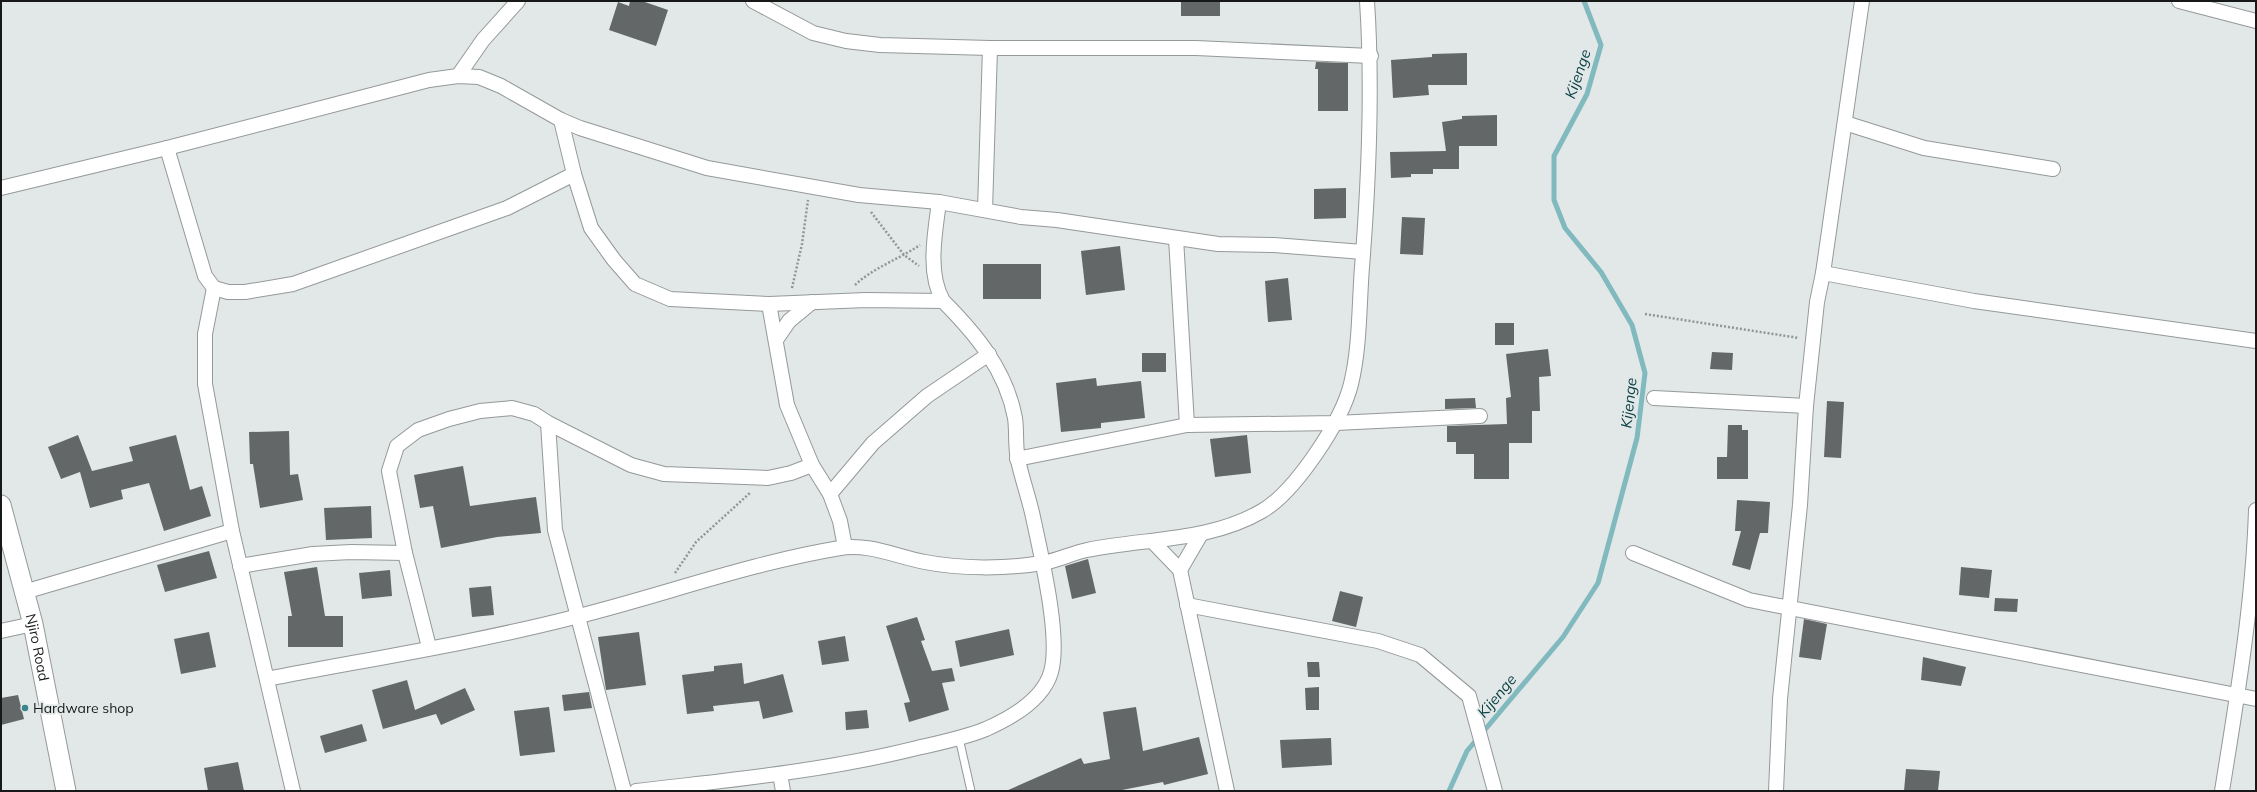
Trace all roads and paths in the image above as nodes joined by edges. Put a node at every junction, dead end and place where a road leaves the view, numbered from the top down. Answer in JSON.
{"nodes":[{"id":1,"x":518,"y":1,"type":"edge"},
{"id":2,"x":753,"y":1,"type":"edge"},
{"id":3,"x":1367,"y":1,"type":"edge"},
{"id":4,"x":1862,"y":1,"type":"edge"},
{"id":5,"x":2179,"y":1,"type":"edge"},
{"id":6,"x":2256,"y":21,"type":"edge"},
{"id":7,"x":990,"y":48,"type":"junction"},
{"id":8,"x":1371,"y":56,"type":"junction"},
{"id":9,"x":458,"y":76,"type":"junction"},
{"id":10,"x":561,"y":120,"type":"junction"},
{"id":11,"x":1845,"y":123,"type":"junction"},
{"id":12,"x":167,"y":148,"type":"junction"},
{"id":13,"x":2053,"y":169,"type":"dead end"},
{"id":14,"x":574,"y":174,"type":"junction"},
{"id":15,"x":813,"y":187,"type":"junction"},
{"id":16,"x":1,"y":188,"type":"edge"},
{"id":17,"x":858,"y":195,"type":"junction"},
{"id":18,"x":938,"y":202,"type":"junction"},
{"id":19,"x":984,"y":210,"type":"junction"},
{"id":20,"x":935,"y":234,"type":"junction"},
{"id":21,"x":1176,"y":238,"type":"junction"},
{"id":22,"x":1363,"y":252,"type":"junction"},
{"id":23,"x":904,"y":255,"type":"junction"},
{"id":24,"x":1823,"y":273,"type":"junction"},
{"id":25,"x":934,"y":277,"type":"junction"},
{"id":26,"x":214,"y":288,"type":"junction"},
{"id":27,"x":943,"y":300,"type":"junction"},
{"id":28,"x":839,"y":301,"type":"junction"},
{"id":29,"x":812,"y":302,"type":"junction"},
{"id":30,"x":769,"y":304,"type":"junction"},
{"id":31,"x":789,"y":304,"type":"junction"},
{"id":32,"x":1645,"y":314,"type":"dead end"},
{"id":33,"x":776,"y":340,"type":"junction"},
{"id":34,"x":1813,"y":340,"type":"junction"},
{"id":35,"x":2256,"y":341,"type":"edge"},
{"id":36,"x":989,"y":354,"type":"junction"},
{"id":37,"x":1654,"y":398,"type":"dead end"},
{"id":38,"x":1806,"y":406,"type":"junction"},
{"id":39,"x":1480,"y":416,"type":"dead end"},
{"id":40,"x":548,"y":423,"type":"junction"},
{"id":41,"x":1336,"y":423,"type":"junction"},
{"id":42,"x":1187,"y":425,"type":"junction"},
{"id":43,"x":1017,"y":459,"type":"junction"},
{"id":44,"x":812,"y":465,"type":"junction"},
{"id":45,"x":768,"y":478,"type":"junction"},
{"id":46,"x":830,"y":494,"type":"junction"},
{"id":47,"x":1,"y":506,"type":"edge"},
{"id":48,"x":2256,"y":510,"type":"edge"},
{"id":49,"x":232,"y":531,"type":"junction"},
{"id":50,"x":1201,"y":534,"type":"junction"},
{"id":51,"x":1154,"y":542,"type":"junction"},
{"id":52,"x":845,"y":547,"type":"junction"},
{"id":53,"x":405,"y":553,"type":"junction"},
{"id":54,"x":1633,"y":553,"type":"dead end"},
{"id":55,"x":1043,"y":563,"type":"junction"},
{"id":56,"x":240,"y":566,"type":"junction"},
{"id":57,"x":1180,"y":570,"type":"junction"},
{"id":58,"x":24,"y":592,"type":"junction"},
{"id":59,"x":662,"y":593,"type":"junction"},
{"id":60,"x":1187,"y":606,"type":"junction"},
{"id":61,"x":1788,"y":606,"type":"junction"},
{"id":62,"x":578,"y":617,"type":"junction"},
{"id":63,"x":33,"y":624,"type":"junction"},
{"id":64,"x":1,"y":631,"type":"edge"},
{"id":65,"x":429,"y":647,"type":"junction"},
{"id":66,"x":267,"y":679,"type":"junction"},
{"id":67,"x":2238,"y":695,"type":"junction"},
{"id":68,"x":2256,"y":699,"type":"edge"},
{"id":69,"x":959,"y":738,"type":"junction"},
{"id":70,"x":780,"y":774,"type":"junction"},
{"id":71,"x":1495,"y":789,"type":"edge"},
{"id":72,"x":66,"y":791,"type":"edge"},
{"id":73,"x":293,"y":791,"type":"edge"},
{"id":74,"x":624,"y":791,"type":"edge"},
{"id":75,"x":636,"y":791,"type":"edge"},
{"id":76,"x":783,"y":791,"type":"edge"},
{"id":77,"x":972,"y":791,"type":"edge"},
{"id":78,"x":1227,"y":791,"type":"edge"},
{"id":79,"x":1776,"y":791,"type":"edge"},
{"id":80,"x":2222,"y":791,"type":"edge"}],
"edges":[{"from":1,"to":9,"type":"street"},
{"from":2,"to":7,"type":"street"},
{"from":3,"to":8,"type":"street"},
{"from":4,"to":11,"type":"street"},
{"from":5,"to":6,"type":"street"},
{"from":7,"to":8,"type":"street"},
{"from":7,"to":19,"type":"street"},
{"from":8,"to":22,"type":"street"},
{"from":9,"to":10,"type":"street"},
{"from":9,"to":12,"type":"street"},
{"from":10,"to":14,"type":"street"},
{"from":10,"to":15,"type":"street"},
{"from":11,"to":13,"type":"street"},
{"from":11,"to":24,"type":"street"},
{"from":12,"to":16,"type":"street"},
{"from":12,"to":26,"type":"street"},
{"from":14,"to":26,"type":"street"},
{"from":14,"to":30,"type":"street"},
{"from":15,"to":17,"type":"street"},
{"from":15,"to":31,"type":"path"},
{"from":17,"to":18,"type":"street"},
{"from":17,"to":23,"type":"path"},
{"from":18,"to":19,"type":"street"},
{"from":18,"to":20,"type":"street"},
{"from":19,"to":21,"type":"street"},
{"from":20,"to":23,"type":"path"},
{"from":20,"to":25,"type":"street"},
{"from":21,"to":22,"type":"street"},
{"from":21,"to":42,"type":"street"},
{"from":22,"to":41,"type":"street"},
{"from":23,"to":25,"type":"path"},
{"from":23,"to":28,"type":"path"},
{"from":24,"to":34,"type":"street"},
{"from":24,"to":35,"type":"street"},
{"from":25,"to":27,"type":"street"},
{"from":26,"to":49,"type":"street"},
{"from":27,"to":28,"type":"street"},
{"from":27,"to":36,"type":"street"},
{"from":28,"to":29,"type":"street"},
{"from":29,"to":31,"type":"street"},
{"from":29,"to":33,"type":"street"},
{"from":30,"to":31,"type":"street"},
{"from":30,"to":33,"type":"street"},
{"from":32,"to":34,"type":"path"},
{"from":33,"to":44,"type":"street"},
{"from":34,"to":38,"type":"street"},
{"from":36,"to":43,"type":"street"},
{"from":36,"to":46,"type":"street"},
{"from":37,"to":38,"type":"street"},
{"from":38,"to":61,"type":"street"},
{"from":39,"to":41,"type":"street"},
{"from":40,"to":45,"type":"street"},
{"from":40,"to":53,"type":"street"},
{"from":40,"to":62,"type":"street"},
{"from":41,"to":42,"type":"street"},
{"from":41,"to":50,"type":"street"},
{"from":42,"to":43,"type":"street"},
{"from":43,"to":55,"type":"street"},
{"from":44,"to":45,"type":"street"},
{"from":44,"to":46,"type":"street"},
{"from":45,"to":59,"type":"path"},
{"from":46,"to":52,"type":"street"},
{"from":47,"to":58,"type":"street","name":"Njiro Road"},
{"from":48,"to":67,"type":"street"},
{"from":49,"to":56,"type":"street"},
{"from":49,"to":58,"type":"street"},
{"from":50,"to":51,"type":"street"},
{"from":50,"to":57,"type":"street"},
{"from":51,"to":55,"type":"street"},
{"from":51,"to":57,"type":"street"},
{"from":52,"to":55,"type":"street"},
{"from":52,"to":59,"type":"street"},
{"from":53,"to":56,"type":"street"},
{"from":53,"to":65,"type":"street"},
{"from":54,"to":61,"type":"street"},
{"from":55,"to":69,"type":"street"},
{"from":56,"to":66,"type":"street"},
{"from":57,"to":60,"type":"street"},
{"from":58,"to":63,"type":"street","name":"Njiro Road"},
{"from":59,"to":62,"type":"street"},
{"from":60,"to":71,"type":"street"},
{"from":60,"to":78,"type":"street"},
{"from":61,"to":67,"type":"street"},
{"from":61,"to":79,"type":"street"},
{"from":62,"to":65,"type":"street"},
{"from":62,"to":74,"type":"street"},
{"from":63,"to":64,"type":"street"},
{"from":63,"to":72,"type":"street","name":"Njiro Road"},
{"from":65,"to":66,"type":"street"},
{"from":66,"to":73,"type":"street"},
{"from":67,"to":68,"type":"street"},
{"from":67,"to":80,"type":"street"},
{"from":69,"to":70,"type":"street"},
{"from":69,"to":77,"type":"lane"},
{"from":70,"to":75,"type":"street"},
{"from":70,"to":76,"type":"street"}]}
